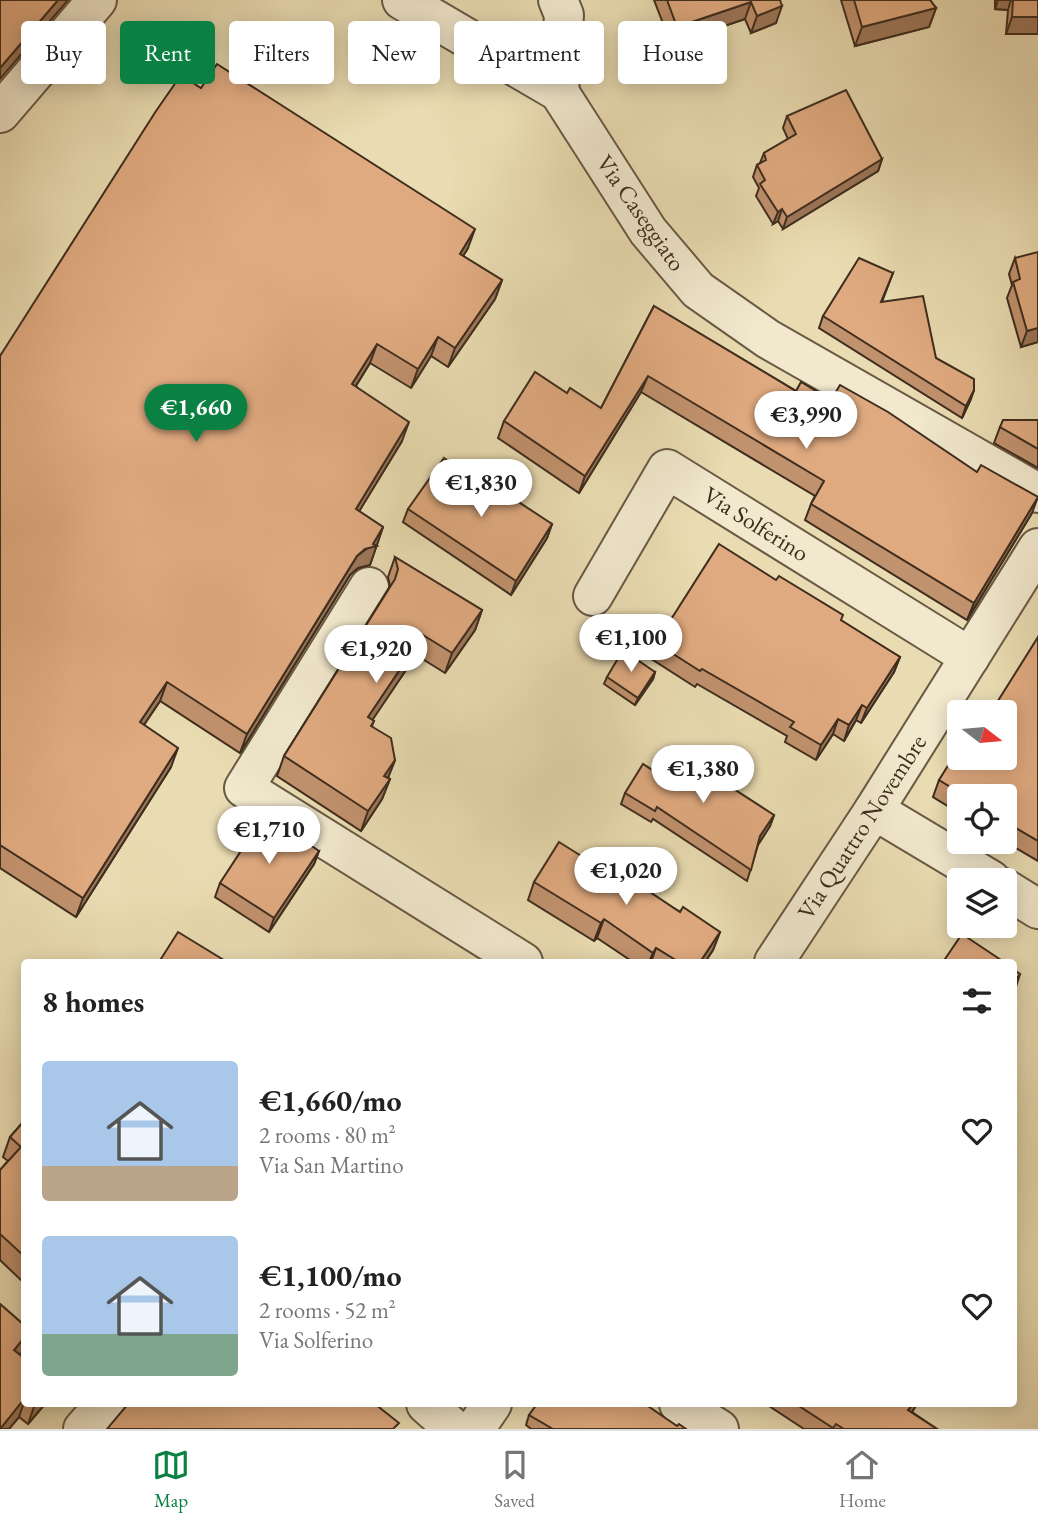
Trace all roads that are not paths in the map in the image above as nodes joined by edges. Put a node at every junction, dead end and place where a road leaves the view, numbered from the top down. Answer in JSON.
{"nodes":[{"id":1,"x":97,"y":0,"type":"edge"},
{"id":2,"x":402,"y":0,"type":"edge"},
{"id":3,"x":558,"y":0,"type":"edge"},
{"id":4,"x":559,"y":92,"type":"junction"},
{"id":5,"x":0,"y":113,"type":"edge"},
{"id":6,"x":1038,"y":493,"type":"edge"},
{"id":7,"x":1038,"y":548,"type":"edge"},
{"id":8,"x":369,"y":587,"type":"dead end"},
{"id":9,"x":593,"y":596,"type":"dead end"},
{"id":10,"x":970,"y":657,"type":"junction"},
{"id":11,"x":874,"y":810,"type":"junction"},
{"id":12,"x":971,"y":868,"type":"edge"},
{"id":13,"x":1017,"y":896,"type":"edge"},
{"id":14,"x":1038,"y":909,"type":"edge"},
{"id":15,"x":518,"y":959,"type":"edge"},
{"id":16,"x":776,"y":959,"type":"edge"},
{"id":17,"x":103,"y":1407,"type":"edge"},
{"id":18,"x":429,"y":1407,"type":"edge"},
{"id":19,"x":490,"y":1407,"type":"edge"},
{"id":20,"x":684,"y":1407,"type":"edge"},
{"id":21,"x":83,"y":1429,"type":"edge"},
{"id":22,"x":454,"y":1429,"type":"edge"},
{"id":23,"x":475,"y":1429,"type":"edge"},
{"id":24,"x":719,"y":1429,"type":"edge"}],
"edges":[{"from":1,"to":5,"type":"street"},
{"from":2,"to":4,"type":"street"},
{"from":3,"to":4,"type":"street"},
{"from":4,"to":6,"type":"street","name":"Via Caseggiato"},
{"from":7,"to":10,"type":"street","name":"Via Quattro Novembre"},
{"from":8,"to":15,"type":"street"},
{"from":9,"to":10,"type":"street","name":"Via Solferino"},
{"from":10,"to":11,"type":"street","name":"Via Quattro Novembre"},
{"from":11,"to":12,"type":"street"},
{"from":11,"to":16,"type":"street","name":"Via Quattro Novembre"},
{"from":13,"to":14,"type":"street"},
{"from":17,"to":21,"type":"street"},
{"from":18,"to":22,"type":"street"},
{"from":19,"to":23,"type":"street"},
{"from":20,"to":24,"type":"street"}]}
